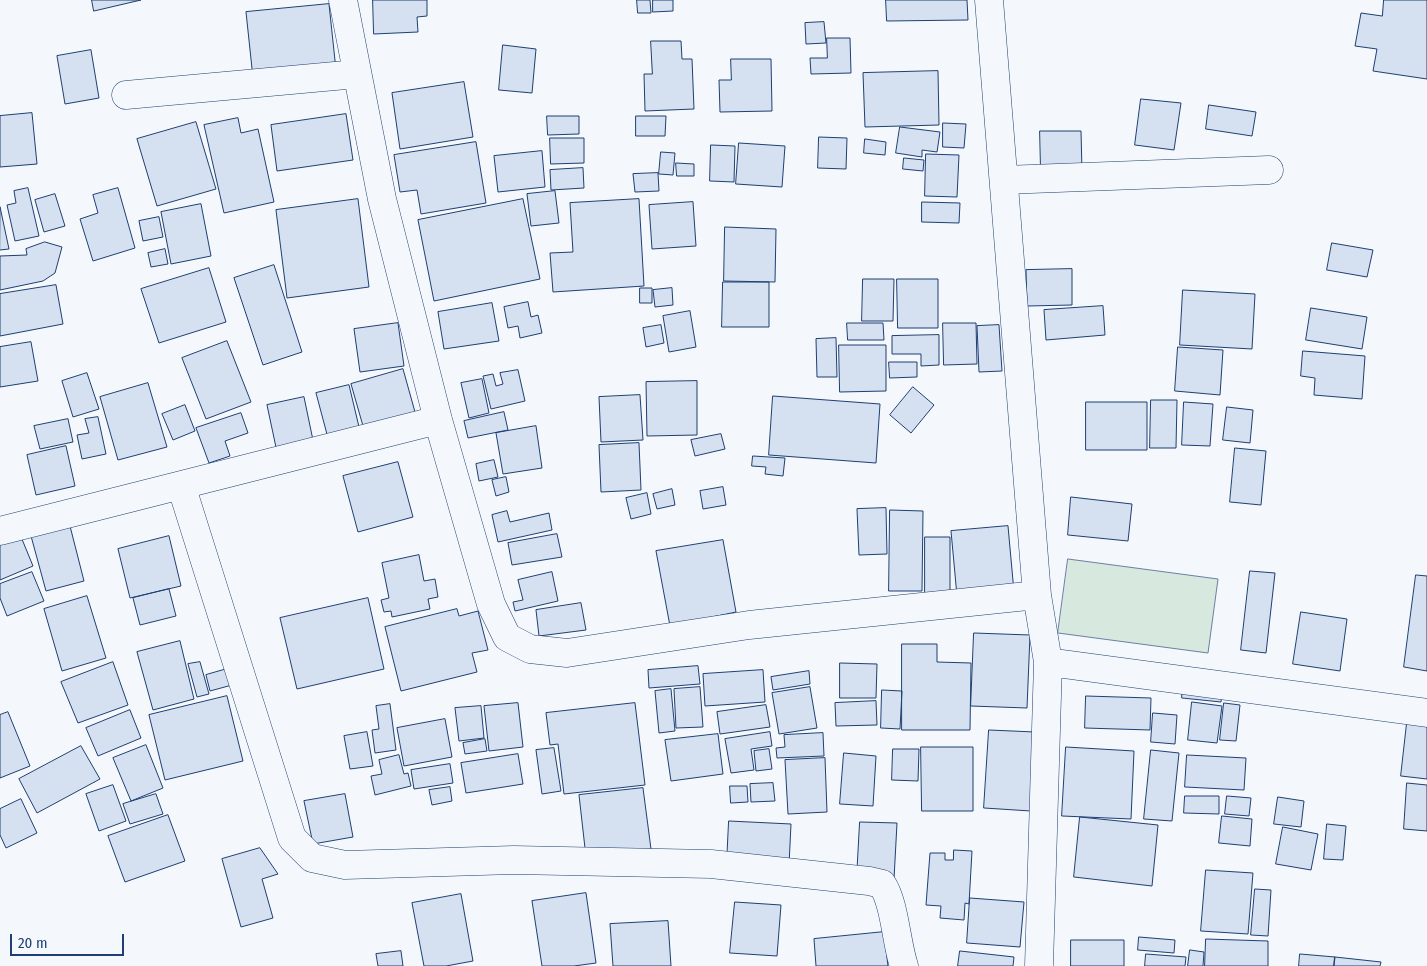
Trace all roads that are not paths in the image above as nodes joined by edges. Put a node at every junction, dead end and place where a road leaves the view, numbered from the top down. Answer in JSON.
{"nodes":[{"id":1,"x":343,"y":0,"type":"edge"},
{"id":2,"x":989,"y":0,"type":"edge"},
{"id":3,"x":357,"y":74,"type":"junction"},
{"id":4,"x":126,"y":95,"type":"dead end"},
{"id":5,"x":1269,"y":170,"type":"dead end"},
{"id":6,"x":1004,"y":180,"type":"junction"},
{"id":7,"x":438,"y":420,"type":"junction"},
{"id":8,"x":181,"y":485,"type":"junction"},
{"id":9,"x":0,"y":531,"type":"edge"},
{"id":10,"x":1037,"y":595,"type":"junction"},
{"id":11,"x":1048,"y":662,"type":"junction"},
{"id":12,"x":1427,"y":713,"type":"edge"},
{"id":13,"x":904,"y":966,"type":"edge"},
{"id":14,"x":1039,"y":966,"type":"edge"}],
"edges":[{"from":1,"to":3,"type":"street"},
{"from":2,"to":6,"type":"street"},
{"from":3,"to":4,"type":"street"},
{"from":3,"to":7,"type":"street"},
{"from":5,"to":6,"type":"street"},
{"from":6,"to":10,"type":"street"},
{"from":7,"to":8,"type":"street"},
{"from":7,"to":10,"type":"street"},
{"from":8,"to":9,"type":"street"},
{"from":8,"to":13,"type":"street"},
{"from":10,"to":11,"type":"street"},
{"from":11,"to":12,"type":"street"},
{"from":11,"to":14,"type":"street"}]}
